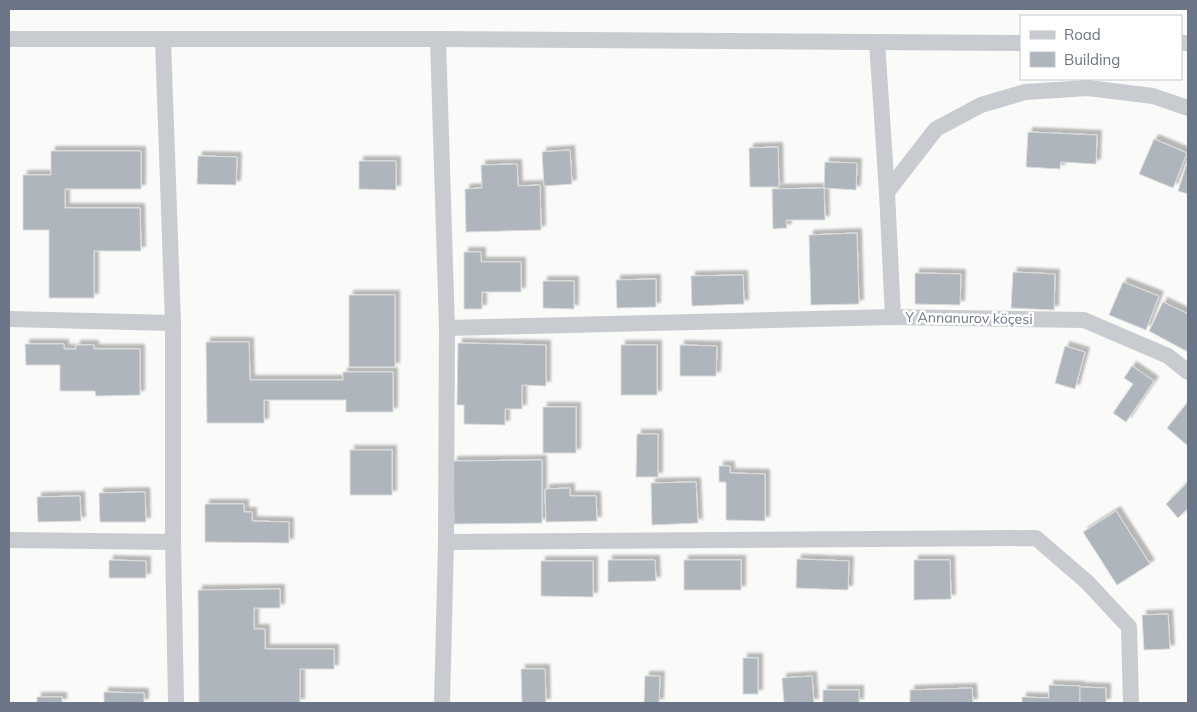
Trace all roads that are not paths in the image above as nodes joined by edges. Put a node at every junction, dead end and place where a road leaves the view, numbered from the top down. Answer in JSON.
{"nodes":[{"id":1,"x":9,"y":39,"type":"edge"},
{"id":2,"x":438,"y":39,"type":"junction"},
{"id":3,"x":163,"y":40,"type":"junction"},
{"id":4,"x":877,"y":42,"type":"junction"},
{"id":5,"x":1020,"y":43,"type":"edge"},
{"id":6,"x":1188,"y":108,"type":"edge"},
{"id":7,"x":887,"y":192,"type":"junction"},
{"id":8,"x":893,"y":317,"type":"junction"},
{"id":9,"x":9,"y":319,"type":"edge"},
{"id":10,"x":172,"y":323,"type":"junction"},
{"id":11,"x":447,"y":328,"type":"junction"},
{"id":12,"x":1188,"y":372,"type":"edge"},
{"id":13,"x":9,"y":540,"type":"edge"},
{"id":14,"x":174,"y":542,"type":"junction"},
{"id":15,"x":446,"y":542,"type":"junction"},
{"id":16,"x":176,"y":703,"type":"edge"},
{"id":17,"x":442,"y":703,"type":"edge"},
{"id":18,"x":1131,"y":703,"type":"edge"}],
"edges":[{"from":1,"to":3,"type":"street"},
{"from":2,"to":3,"type":"street"},
{"from":2,"to":4,"type":"street"},
{"from":2,"to":11,"type":"street"},
{"from":3,"to":10,"type":"street"},
{"from":4,"to":5,"type":"street"},
{"from":4,"to":7,"type":"street","name":"Y Annanurov köçesi"},
{"from":6,"to":7,"type":"street"},
{"from":7,"to":8,"type":"street","name":"Y Annanurov köçesi"},
{"from":8,"to":11,"type":"street"},
{"from":8,"to":12,"type":"street","name":"Y Annanurov köçesi"},
{"from":9,"to":10,"type":"street"},
{"from":10,"to":14,"type":"street"},
{"from":11,"to":15,"type":"street"},
{"from":13,"to":14,"type":"street"},
{"from":14,"to":16,"type":"street"},
{"from":15,"to":17,"type":"street"},
{"from":15,"to":18,"type":"street"}]}
